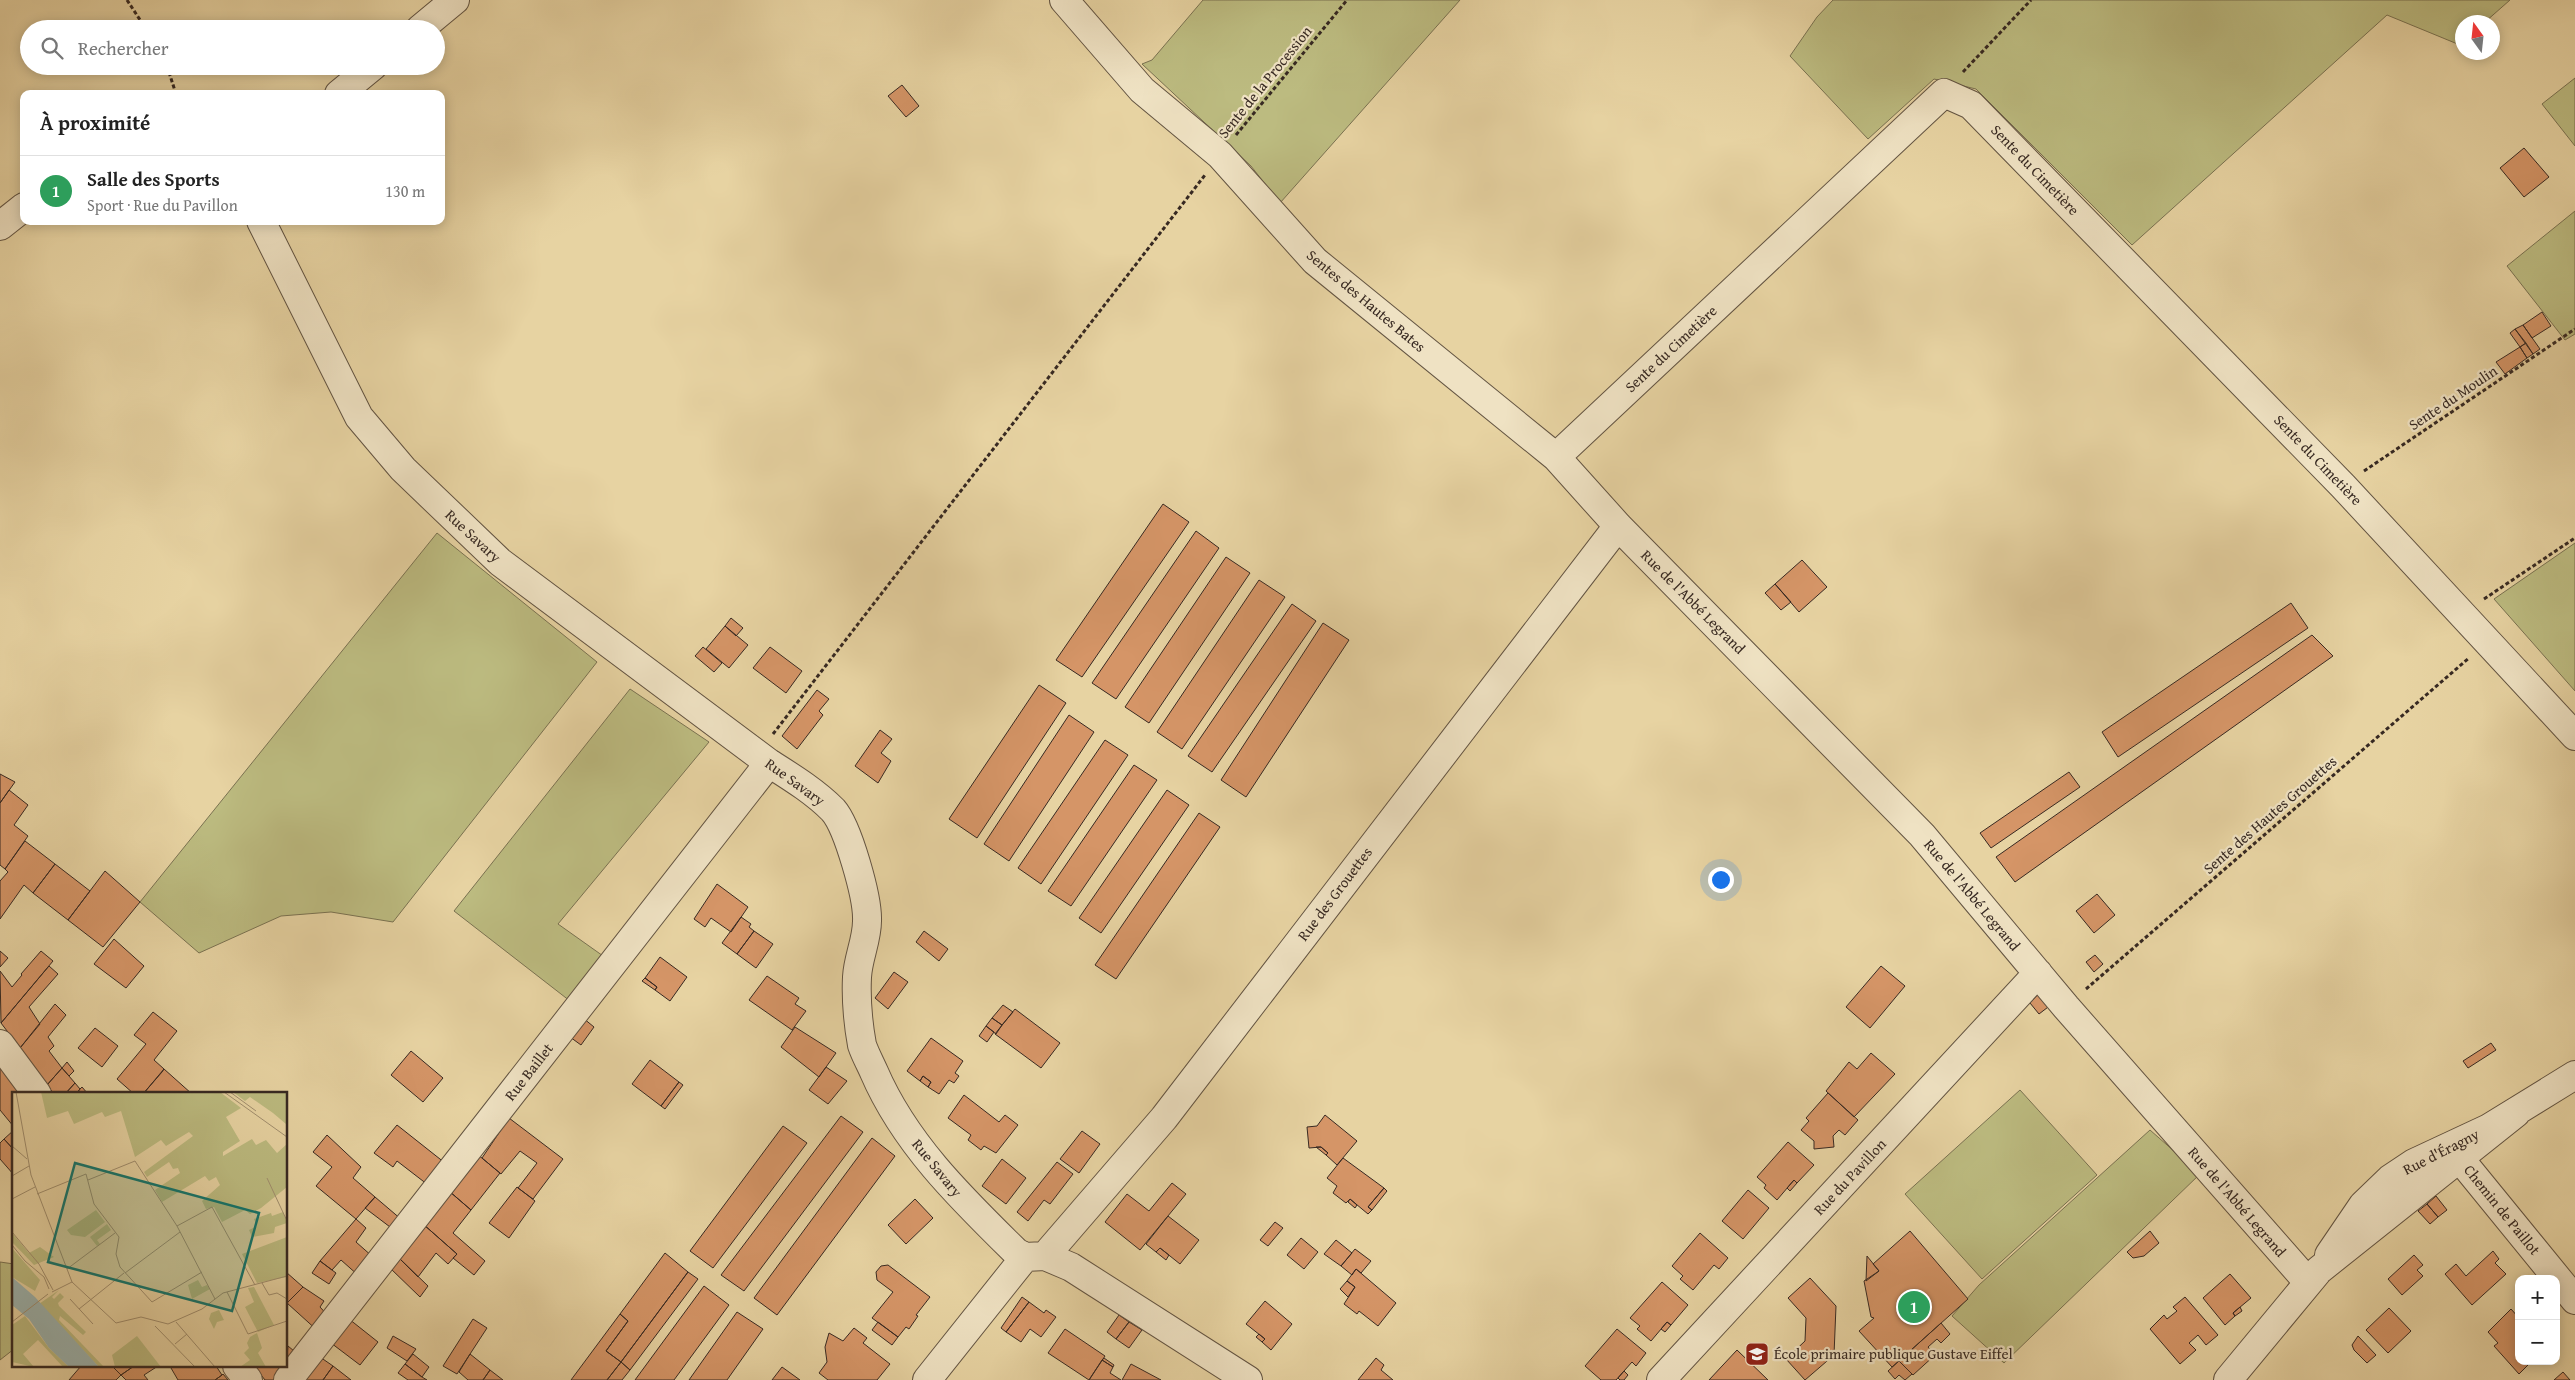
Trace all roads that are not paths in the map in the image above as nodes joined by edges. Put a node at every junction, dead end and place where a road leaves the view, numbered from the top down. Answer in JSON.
{"nodes":[{"id":1,"x":455,"y":0,"type":"edge"},
{"id":2,"x":1064,"y":0,"type":"edge"},
{"id":3,"x":431,"y":20,"type":"edge"},
{"id":4,"x":362,"y":75,"type":"edge"},
{"id":5,"x":344,"y":90,"type":"edge"},
{"id":6,"x":20,"y":210,"type":"edge"},
{"id":7,"x":263,"y":225,"type":"edge"},
{"id":8,"x":0,"y":226,"type":"edge"},
{"id":9,"x":1556,"y":457,"type":"junction"},
{"id":10,"x":1618,"y":526,"type":"junction"},
{"id":11,"x":2575,"y":736,"type":"edge"},
{"id":12,"x":763,"y":759,"type":"junction"},
{"id":13,"x":2038,"y":973,"type":"junction"},
{"id":14,"x":0,"y":1044,"type":"edge"},
{"id":15,"x":2575,"y":1075,"type":"edge"},
{"id":16,"x":36,"y":1092,"type":"edge"},
{"id":17,"x":2452,"y":1154,"type":"junction"},
{"id":18,"x":1035,"y":1257,"type":"junction"},
{"id":19,"x":2313,"y":1276,"type":"junction"},
{"id":20,"x":2575,"y":1300,"type":"edge"},
{"id":21,"x":239,"y":1368,"type":"edge"},
{"id":22,"x":248,"y":1380,"type":"edge"},
{"id":23,"x":288,"y":1380,"type":"edge"},
{"id":24,"x":927,"y":1380,"type":"edge"},
{"id":25,"x":1248,"y":1380,"type":"edge"},
{"id":26,"x":1661,"y":1380,"type":"edge"},
{"id":27,"x":2228,"y":1380,"type":"edge"}],
"edges":[{"from":1,"to":3,"type":"street"},
{"from":2,"to":9,"type":"street","name":"Sentes des Hautes Bates"},
{"from":4,"to":5,"type":"street"},
{"from":6,"to":8,"type":"street"},
{"from":7,"to":12,"type":"street","name":"Rue Savary"},
{"from":9,"to":10,"type":"street","name":"Sentes des Hautes Bates"},
{"from":9,"to":11,"type":"street","name":"Sente du Cimetière"},
{"from":10,"to":13,"type":"street","name":"Rue de l'Abbé Legrand"},
{"from":10,"to":18,"type":"street","name":"Rue des Grouettes"},
{"from":12,"to":18,"type":"street","name":"Rue Savary"},
{"from":12,"to":23,"type":"street","name":"Rue Baillet"},
{"from":13,"to":19,"type":"street","name":"Rue de l'Abbé Legrand"},
{"from":13,"to":26,"type":"street","name":"Rue du Pavillon"},
{"from":14,"to":16,"type":"street"},
{"from":15,"to":17,"type":"street","name":"Rue d'Éragny"},
{"from":17,"to":19,"type":"street","name":"Rue d'Éragny"},
{"from":17,"to":20,"type":"street","name":"Chemin de Paillot"},
{"from":18,"to":24,"type":"street","name":"Rue des Grouettes"},
{"from":18,"to":25,"type":"street","name":"Rue Savary"},
{"from":19,"to":27,"type":"street","name":"Rue d'Éragny"},
{"from":21,"to":22,"type":"street"}]}
